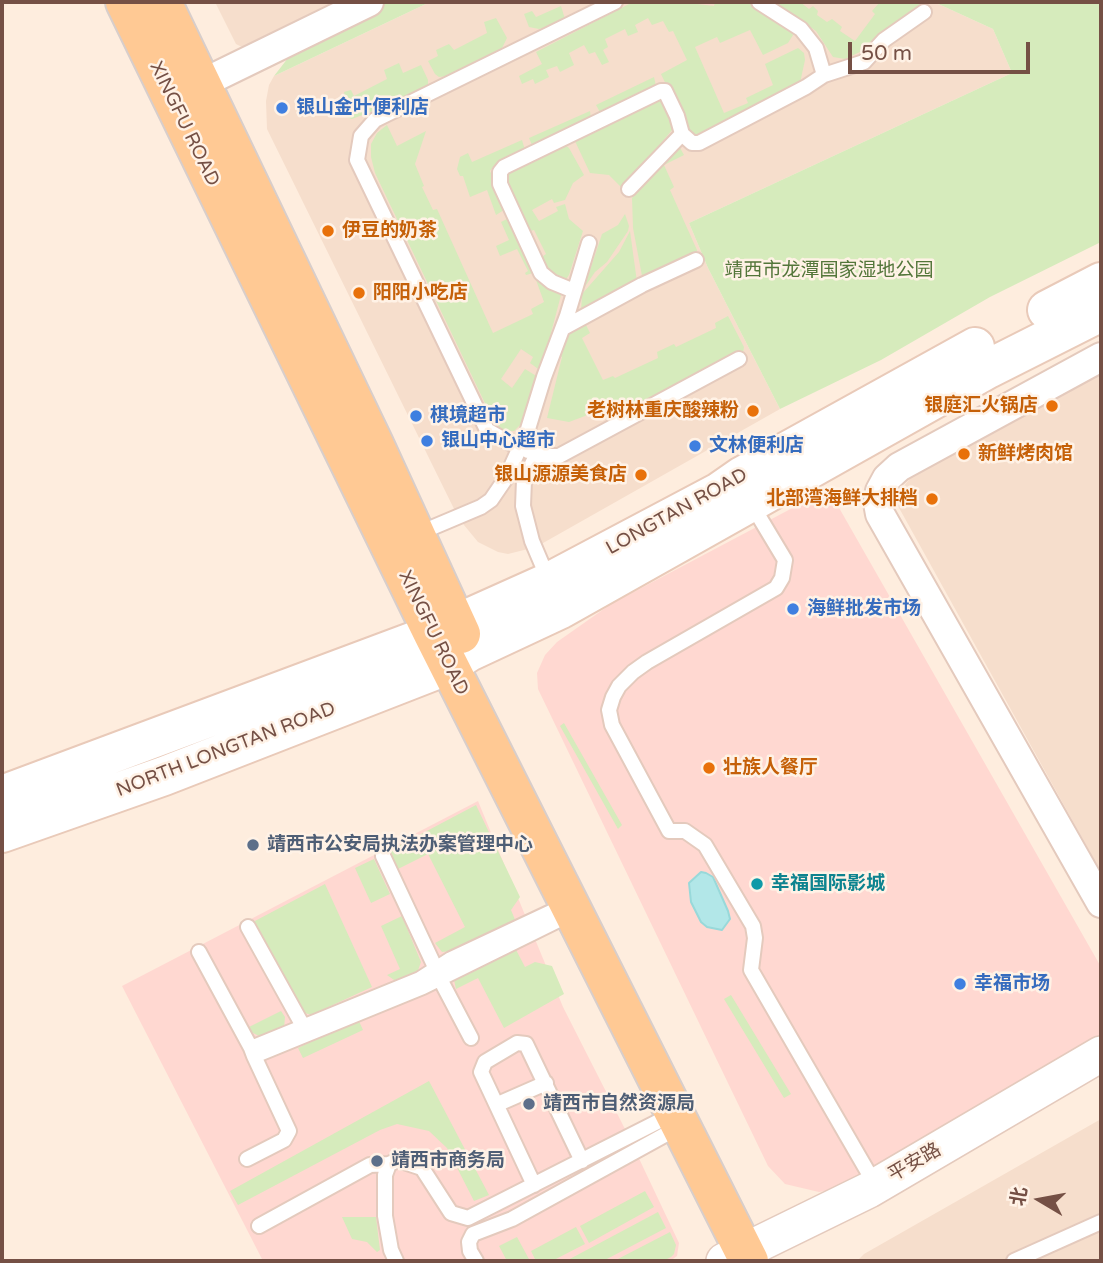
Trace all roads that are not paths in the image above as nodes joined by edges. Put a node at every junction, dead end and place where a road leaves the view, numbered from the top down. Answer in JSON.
{"nodes":[{"id":1,"x":125,"y":2,"type":"edge"},
{"id":2,"x":162,"y":2,"type":"edge"},
{"id":3,"x":369,"y":2,"type":"edge"},
{"id":4,"x":615,"y":2,"type":"edge"},
{"id":5,"x":759,"y":2,"type":"edge"},
{"id":6,"x":924,"y":12,"type":"dead end"},
{"id":7,"x":824,"y":75,"type":"junction"},
{"id":8,"x":201,"y":84,"type":"junction"},
{"id":9,"x":682,"y":134,"type":"junction"},
{"id":10,"x":629,"y":189,"type":"dead end"},
{"id":11,"x":589,"y":243,"type":"dead end"},
{"id":12,"x":696,"y":260,"type":"dead end"},
{"id":13,"x":1101,"y":282,"type":"edge"},
{"id":14,"x":574,"y":291,"type":"junction"},
{"id":15,"x":1101,"y":312,"type":"edge"},
{"id":16,"x":563,"y":328,"type":"junction"},
{"id":17,"x":1101,"y":357,"type":"edge"},
{"id":18,"x":739,"y":359,"type":"dead end"},
{"id":19,"x":529,"y":451,"type":"junction"},
{"id":20,"x":751,"y":504,"type":"junction"},
{"id":21,"x":416,"y":535,"type":"junction"},
{"id":22,"x":549,"y":582,"type":"junction"},
{"id":23,"x":452,"y":644,"type":"junction"},
{"id":24,"x":2,"y":795,"type":"edge"},
{"id":25,"x":2,"y":834,"type":"edge"},
{"id":26,"x":383,"y":856,"type":"dead end"},
{"id":27,"x":1101,"y":903,"type":"edge"},
{"id":28,"x":571,"y":908,"type":"junction"},
{"id":29,"x":248,"y":927,"type":"dead end"},
{"id":30,"x":199,"y":952,"type":"dead end"},
{"id":31,"x":438,"y":973,"type":"junction"},
{"id":32,"x":303,"y":1026,"type":"junction"},
{"id":33,"x":471,"y":1038,"type":"dead end"},
{"id":34,"x":253,"y":1052,"type":"junction"},
{"id":35,"x":1101,"y":1054,"type":"edge"},
{"id":36,"x":1101,"y":1081,"type":"edge"},
{"id":37,"x":546,"y":1083,"type":"junction"},
{"id":38,"x":498,"y":1104,"type":"junction"},
{"id":39,"x":678,"y":1120,"type":"junction"},
{"id":40,"x":247,"y":1159,"type":"dead end"},
{"id":41,"x":582,"y":1161,"type":"junction"},
{"id":42,"x":389,"y":1164,"type":"junction"},
{"id":43,"x":534,"y":1185,"type":"junction"},
{"id":44,"x":876,"y":1186,"type":"junction"},
{"id":45,"x":1101,"y":1222,"type":"edge"},
{"id":46,"x":260,"y":1226,"type":"dead end"},
{"id":47,"x":758,"y":1256,"type":"edge"},
{"id":48,"x":396,"y":1261,"type":"edge"},
{"id":49,"x":476,"y":1261,"type":"edge"},
{"id":50,"x":1014,"y":1261,"type":"edge"}],
"edges":[{"from":1,"to":23,"type":"main road","name":"XINGFU ROAD"},
{"from":2,"to":8,"type":"main road","name":"XINGFU ROAD"},
{"from":3,"to":8,"type":"street"},
{"from":4,"to":19,"type":"lane"},
{"from":5,"to":7,"type":"lane"},
{"from":6,"to":7,"type":"lane"},
{"from":7,"to":9,"type":"lane"},
{"from":8,"to":21,"type":"main road","name":"XINGFU ROAD"},
{"from":9,"to":10,"type":"lane"},
{"from":9,"to":14,"type":"lane"},
{"from":11,"to":14,"type":"lane"},
{"from":12,"to":16,"type":"lane"},
{"from":13,"to":22,"type":"main road","name":"LONGTAN ROAD"},
{"from":14,"to":16,"type":"lane"},
{"from":15,"to":20,"type":"main road","name":"LONGTAN ROAD"},
{"from":16,"to":19,"type":"lane"},
{"from":17,"to":27,"type":"street"},
{"from":18,"to":19,"type":"lane"},
{"from":19,"to":21,"type":"lane"},
{"from":19,"to":22,"type":"lane"},
{"from":20,"to":23,"type":"main road","name":"LONGTAN ROAD"},
{"from":20,"to":44,"type":"lane"},
{"from":21,"to":23,"type":"main road","name":"XINGFU ROAD"},
{"from":22,"to":23,"type":"main road","name":"LONGTAN ROAD"},
{"from":23,"to":24,"type":"main road","name":"NORTH LONGTAN ROAD"},
{"from":23,"to":25,"type":"main road","name":"NORTH LONGTAN ROAD"},
{"from":23,"to":28,"type":"main road","name":"XINGFU ROAD"},
{"from":23,"to":47,"type":"main road","name":"XINGFU ROAD"},
{"from":26,"to":31,"type":"lane"},
{"from":28,"to":31,"type":"lane"},
{"from":28,"to":39,"type":"main road","name":"XINGFU ROAD"},
{"from":29,"to":32,"type":"lane"},
{"from":30,"to":34,"type":"lane"},
{"from":31,"to":32,"type":"lane"},
{"from":31,"to":33,"type":"lane"},
{"from":31,"to":34,"type":"lane"},
{"from":32,"to":34,"type":"lane"},
{"from":34,"to":40,"type":"lane"},
{"from":35,"to":44,"type":"street","name":"平安路"},
{"from":36,"to":47,"type":"street","name":"平安路"},
{"from":37,"to":38,"type":"lane"},
{"from":37,"to":38,"type":"lane"},
{"from":37,"to":41,"type":"lane"},
{"from":38,"to":43,"type":"lane"},
{"from":39,"to":41,"type":"lane"},
{"from":39,"to":47,"type":"main road","name":"XINGFU ROAD"},
{"from":39,"to":49,"type":"lane"},
{"from":41,"to":43,"type":"lane"},
{"from":42,"to":43,"type":"lane"},
{"from":42,"to":46,"type":"lane"},
{"from":42,"to":48,"type":"lane"},
{"from":44,"to":47,"type":"street","name":"平安路"},
{"from":45,"to":50,"type":"lane"}]}
